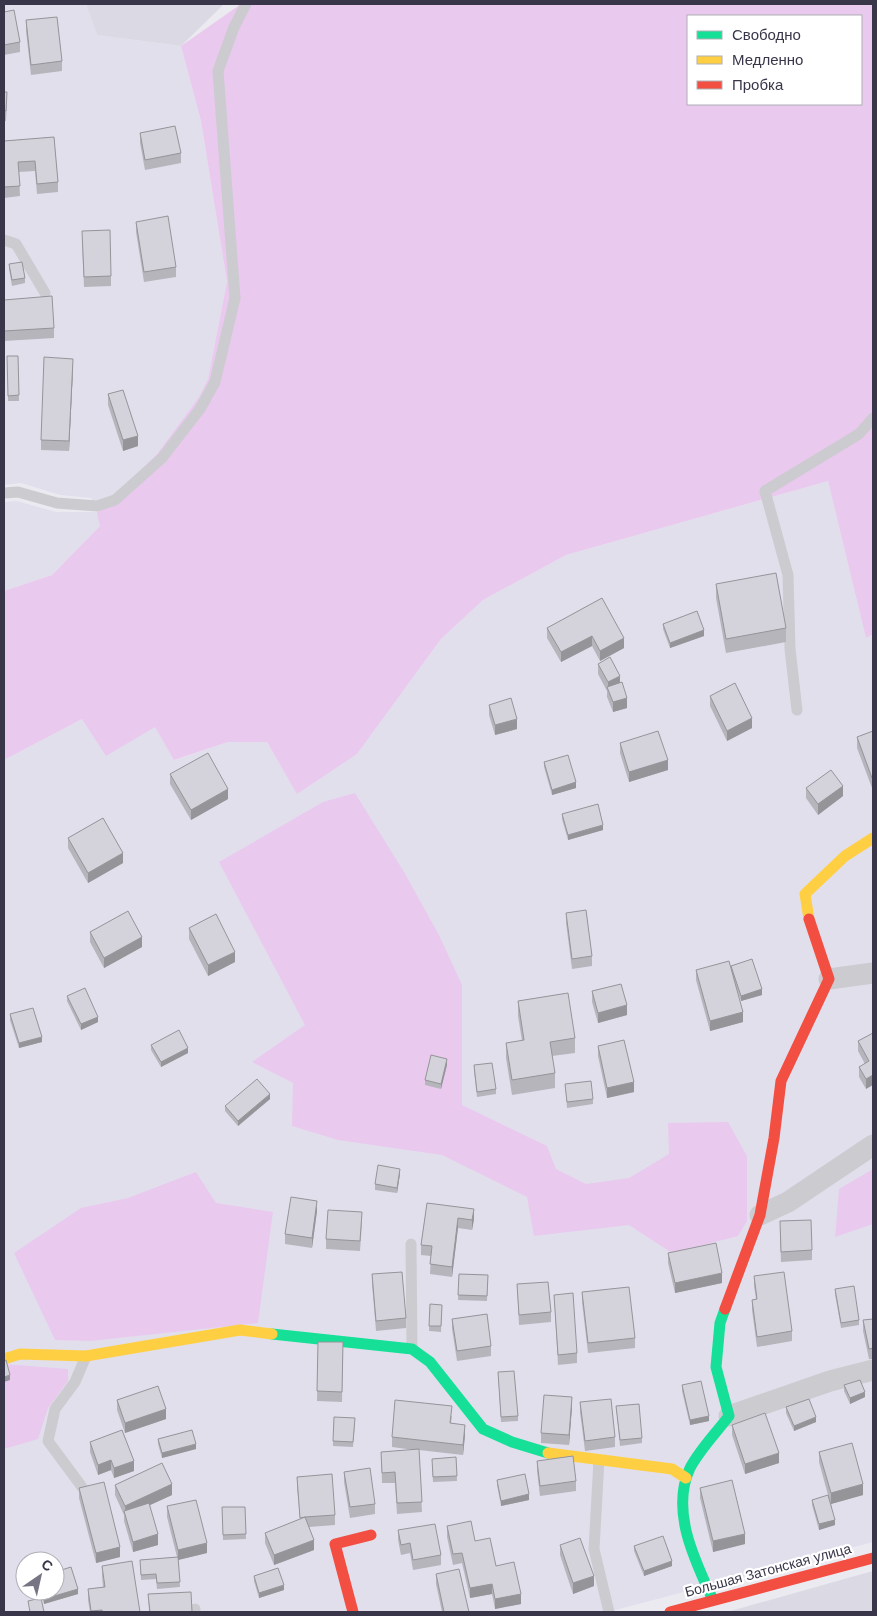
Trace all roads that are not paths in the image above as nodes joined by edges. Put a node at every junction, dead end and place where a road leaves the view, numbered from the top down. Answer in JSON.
{"nodes":[{"id":1,"x":246,"y":4,"type":"edge"},
{"id":2,"x":4,"y":240,"type":"edge"},
{"id":3,"x":45,"y":293,"type":"dead end"},
{"id":4,"x":873,"y":418,"type":"edge"},
{"id":5,"x":4,"y":493,"type":"edge"},
{"id":6,"x":797,"y":710,"type":"dead end"},
{"id":7,"x":873,"y":838,"type":"edge"},
{"id":8,"x":873,"y":973,"type":"edge"},
{"id":9,"x":829,"y":979,"type":"junction"},
{"id":10,"x":873,"y":1145,"type":"edge"},
{"id":11,"x":760,"y":1216,"type":"junction"},
{"id":12,"x":411,"y":1244,"type":"dead end"},
{"id":13,"x":412,"y":1349,"type":"junction"},
{"id":14,"x":86,"y":1356,"type":"junction"},
{"id":15,"x":4,"y":1359,"type":"edge"},
{"id":16,"x":873,"y":1370,"type":"edge"},
{"id":17,"x":729,"y":1416,"type":"junction"},
{"id":18,"x":599,"y":1460,"type":"junction"},
{"id":19,"x":686,"y":1478,"type":"junction"},
{"id":20,"x":82,"y":1487,"type":"edge"},
{"id":21,"x":371,"y":1535,"type":"dead end"},
{"id":22,"x":873,"y":1558,"type":"edge"},
{"id":23,"x":714,"y":1600,"type":"junction"},
{"id":24,"x":353,"y":1612,"type":"edge"},
{"id":25,"x":609,"y":1612,"type":"edge"},
{"id":26,"x":670,"y":1612,"type":"edge"}],
"edges":[{"from":1,"to":5,"type":"lane"},
{"from":2,"to":3,"type":"lane"},
{"from":4,"to":6,"type":"lane"},
{"from":7,"to":9,"type":"street"},
{"from":8,"to":9,"type":"street"},
{"from":9,"to":11,"type":"street"},
{"from":10,"to":11,"type":"street"},
{"from":11,"to":17,"type":"street"},
{"from":12,"to":13,"type":"lane"},
{"from":13,"to":14,"type":"street"},
{"from":13,"to":18,"type":"street"},
{"from":14,"to":15,"type":"street"},
{"from":14,"to":20,"type":"lane"},
{"from":16,"to":17,"type":"street"},
{"from":17,"to":19,"type":"street"},
{"from":18,"to":19,"type":"street"},
{"from":18,"to":25,"type":"lane"},
{"from":19,"to":23,"type":"street"},
{"from":21,"to":24,"type":"street"},
{"from":22,"to":23,"type":"street","name":"Большая Затонская улица"},
{"from":23,"to":26,"type":"street","name":"Большая Затонская улица"}]}
